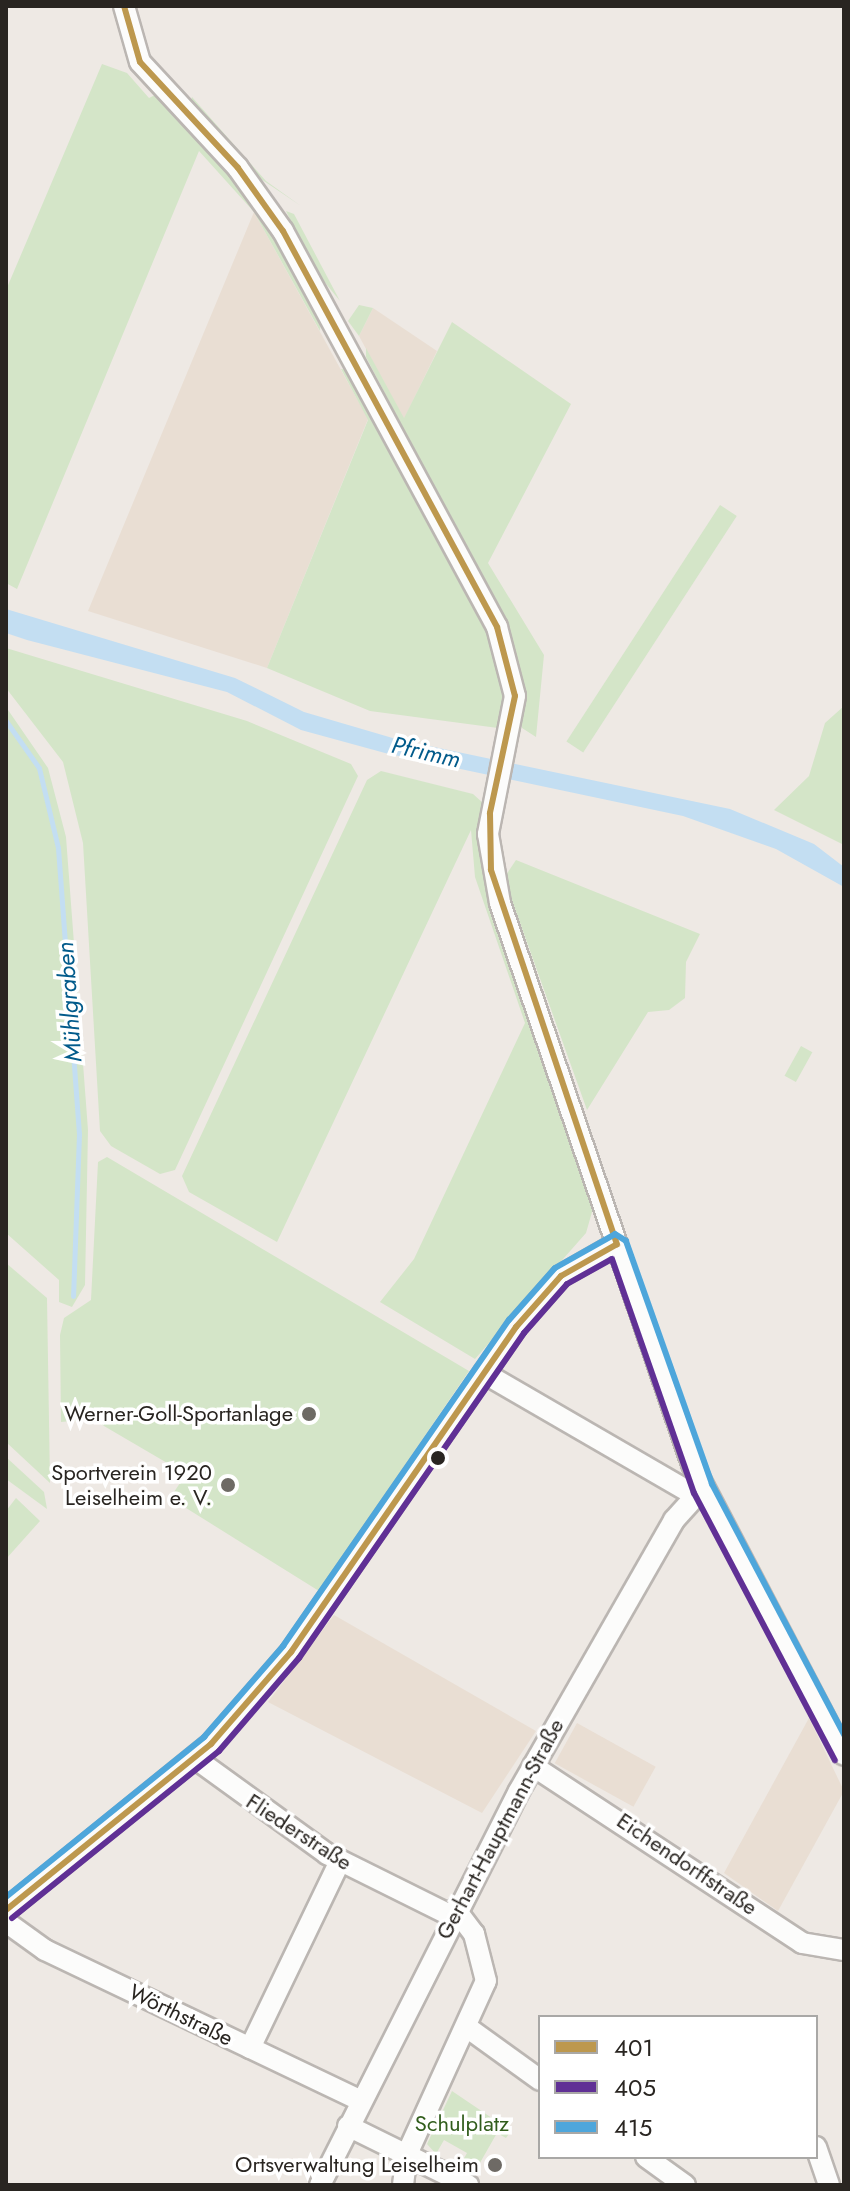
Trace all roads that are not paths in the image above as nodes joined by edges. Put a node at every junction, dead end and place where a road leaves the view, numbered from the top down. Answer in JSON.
{"nodes":[{"id":1,"x":124,"y":6,"type":"edge"},
{"id":2,"x":617,"y":1244,"type":"junction"},
{"id":3,"x":484,"y":1373,"type":"junction"},
{"id":4,"x":698,"y":1491,"type":"junction"},
{"id":5,"x":844,"y":1755,"type":"edge"},
{"id":6,"x":196,"y":1759,"type":"junction"},
{"id":7,"x":533,"y":1766,"type":"junction"},
{"id":8,"x":340,"y":1861,"type":"junction"},
{"id":9,"x":6,"y":1910,"type":"edge"},
{"id":10,"x":454,"y":1912,"type":"junction"},
{"id":11,"x":6,"y":1922,"type":"edge"},
{"id":12,"x":844,"y":1950,"type":"edge"},
{"id":13,"x":468,"y":2028,"type":"junction"},
{"id":14,"x":250,"y":2048,"type":"junction"},
{"id":15,"x":538,"y":2079,"type":"edge"},
{"id":16,"x":361,"y":2101,"type":"junction"},
{"id":17,"x":348,"y":2126,"type":"junction"},
{"id":18,"x":818,"y":2153,"type":"edge"},
{"id":19,"x":407,"y":2154,"type":"junction"},
{"id":20,"x":649,"y":2159,"type":"edge"},
{"id":21,"x":320,"y":2185,"type":"edge"},
{"id":22,"x":403,"y":2185,"type":"edge"},
{"id":23,"x":468,"y":2185,"type":"edge"},
{"id":24,"x":685,"y":2185,"type":"edge"},
{"id":25,"x":829,"y":2185,"type":"edge"}],
"edges":[{"from":1,"to":2,"type":"street"},
{"from":2,"to":3,"type":"street"},
{"from":2,"to":4,"type":"street"},
{"from":3,"to":4,"type":"street"},
{"from":3,"to":6,"type":"street"},
{"from":4,"to":5,"type":"street"},
{"from":4,"to":7,"type":"street","name":"Gerhart-Hauptmann-Straße"},
{"from":6,"to":8,"type":"street","name":"Fliederstraße"},
{"from":6,"to":9,"type":"street"},
{"from":7,"to":10,"type":"street","name":"Gerhart-Hauptmann-Straße"},
{"from":7,"to":12,"type":"street","name":"Eichendorffstraße"},
{"from":8,"to":10,"type":"street","name":"Fliederstraße"},
{"from":8,"to":14,"type":"street"},
{"from":10,"to":13,"type":"street"},
{"from":10,"to":16,"type":"street","name":"Gerhart-Hauptmann-Straße"},
{"from":11,"to":14,"type":"street","name":"Wörthstraße"},
{"from":13,"to":15,"type":"street"},
{"from":13,"to":19,"type":"street"},
{"from":14,"to":16,"type":"street","name":"Wörthstraße"},
{"from":16,"to":17,"type":"street","name":"Gerhart-Hauptmann-Straße"},
{"from":17,"to":19,"type":"street"},
{"from":17,"to":21,"type":"street","name":"Gerhart-Hauptmann-Straße"},
{"from":18,"to":25,"type":"street"},
{"from":19,"to":22,"type":"street"},
{"from":19,"to":23,"type":"street"},
{"from":20,"to":24,"type":"street"}]}
